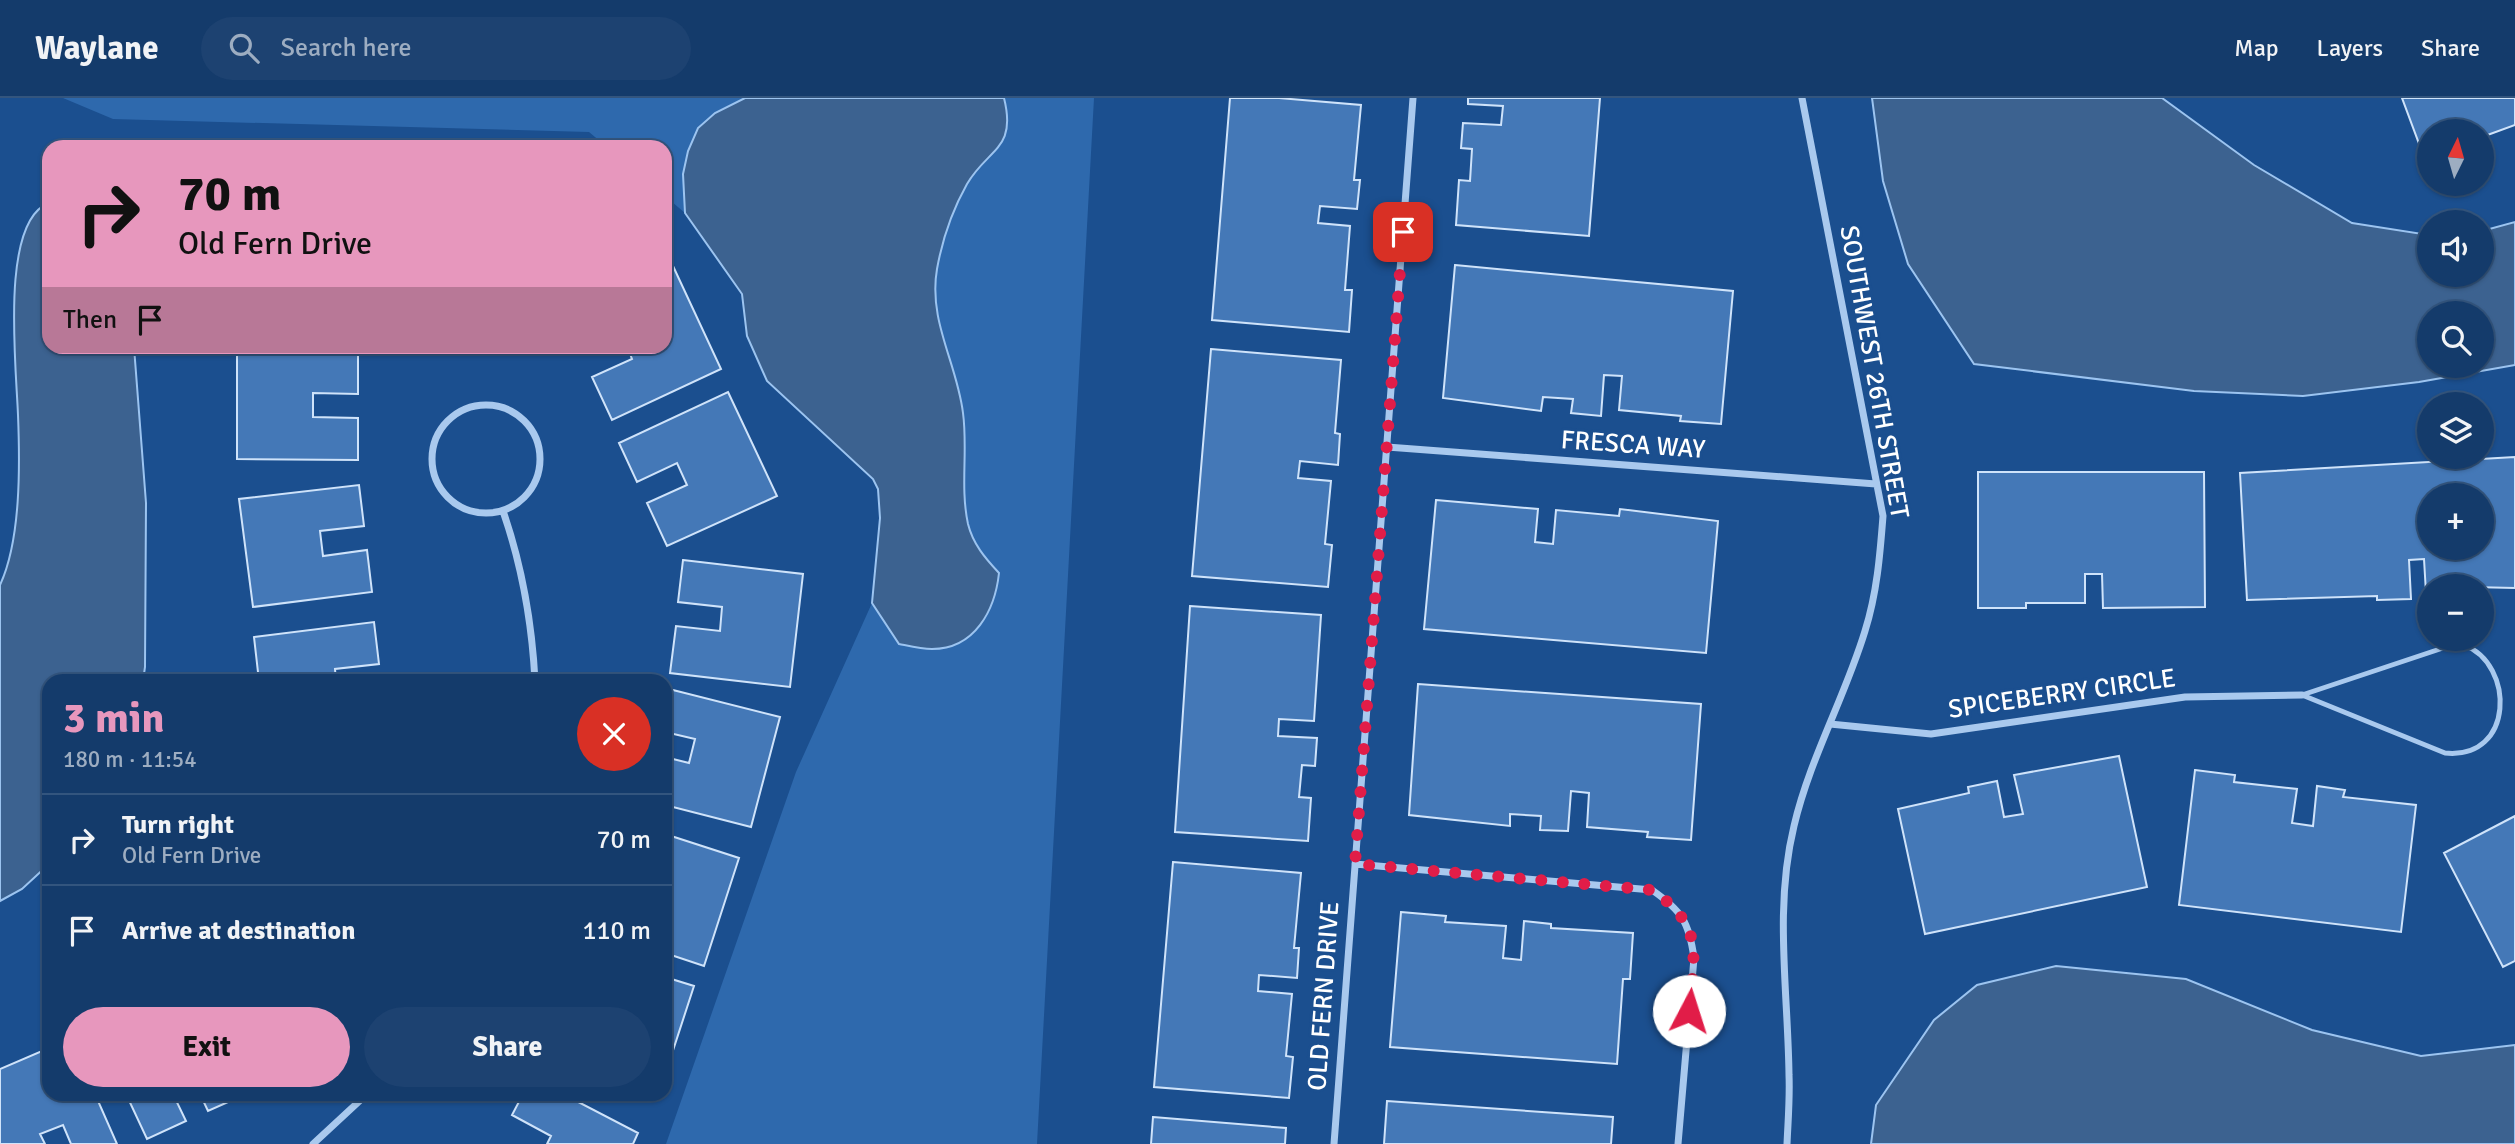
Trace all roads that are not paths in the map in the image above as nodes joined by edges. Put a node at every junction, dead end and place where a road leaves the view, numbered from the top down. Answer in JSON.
{"nodes":[{"id":1,"x":1413,"y":98,"type":"edge"},
{"id":2,"x":1802,"y":98,"type":"edge"},
{"id":3,"x":1387,"y":447,"type":"junction"},
{"id":4,"x":1876,"y":484,"type":"junction"},
{"id":5,"x":503,"y":511,"type":"junction"},
{"id":6,"x":2489,"y":654,"type":"dead end"},
{"id":7,"x":536,"y":674,"type":"edge"},
{"id":8,"x":2302,"y":695,"type":"junction"},
{"id":9,"x":1830,"y":724,"type":"junction"},
{"id":10,"x":2496,"y":741,"type":"dead end"},
{"id":11,"x":1355,"y":864,"type":"junction"},
{"id":12,"x":359,"y":1101,"type":"edge"},
{"id":13,"x":313,"y":1144,"type":"edge"},
{"id":14,"x":1334,"y":1144,"type":"edge"},
{"id":15,"x":1678,"y":1144,"type":"edge"},
{"id":16,"x":1787,"y":1144,"type":"edge"}],
"edges":[{"from":1,"to":3,"type":"street","name":"OLD FERN DRIVE"},
{"from":2,"to":4,"type":"street","name":"SOUTHWEST 26TH STREET"},
{"from":3,"to":4,"type":"street","name":"FRESCA WAY"},
{"from":3,"to":11,"type":"street","name":"OLD FERN DRIVE"},
{"from":4,"to":9,"type":"street","name":"SOUTHWEST 26TH STREET"},
{"from":5,"to":5,"type":"street"},
{"from":5,"to":7,"type":"street"},
{"from":6,"to":8,"type":"lane"},
{"from":8,"to":9,"type":"street","name":"SPICEBERRY CIRCLE"},
{"from":8,"to":10,"type":"lane"},
{"from":9,"to":16,"type":"street","name":"SOUTHWEST 26TH STREET"},
{"from":11,"to":14,"type":"street","name":"OLD FERN DRIVE"},
{"from":11,"to":15,"type":"street"},
{"from":12,"to":13,"type":"street"}]}
